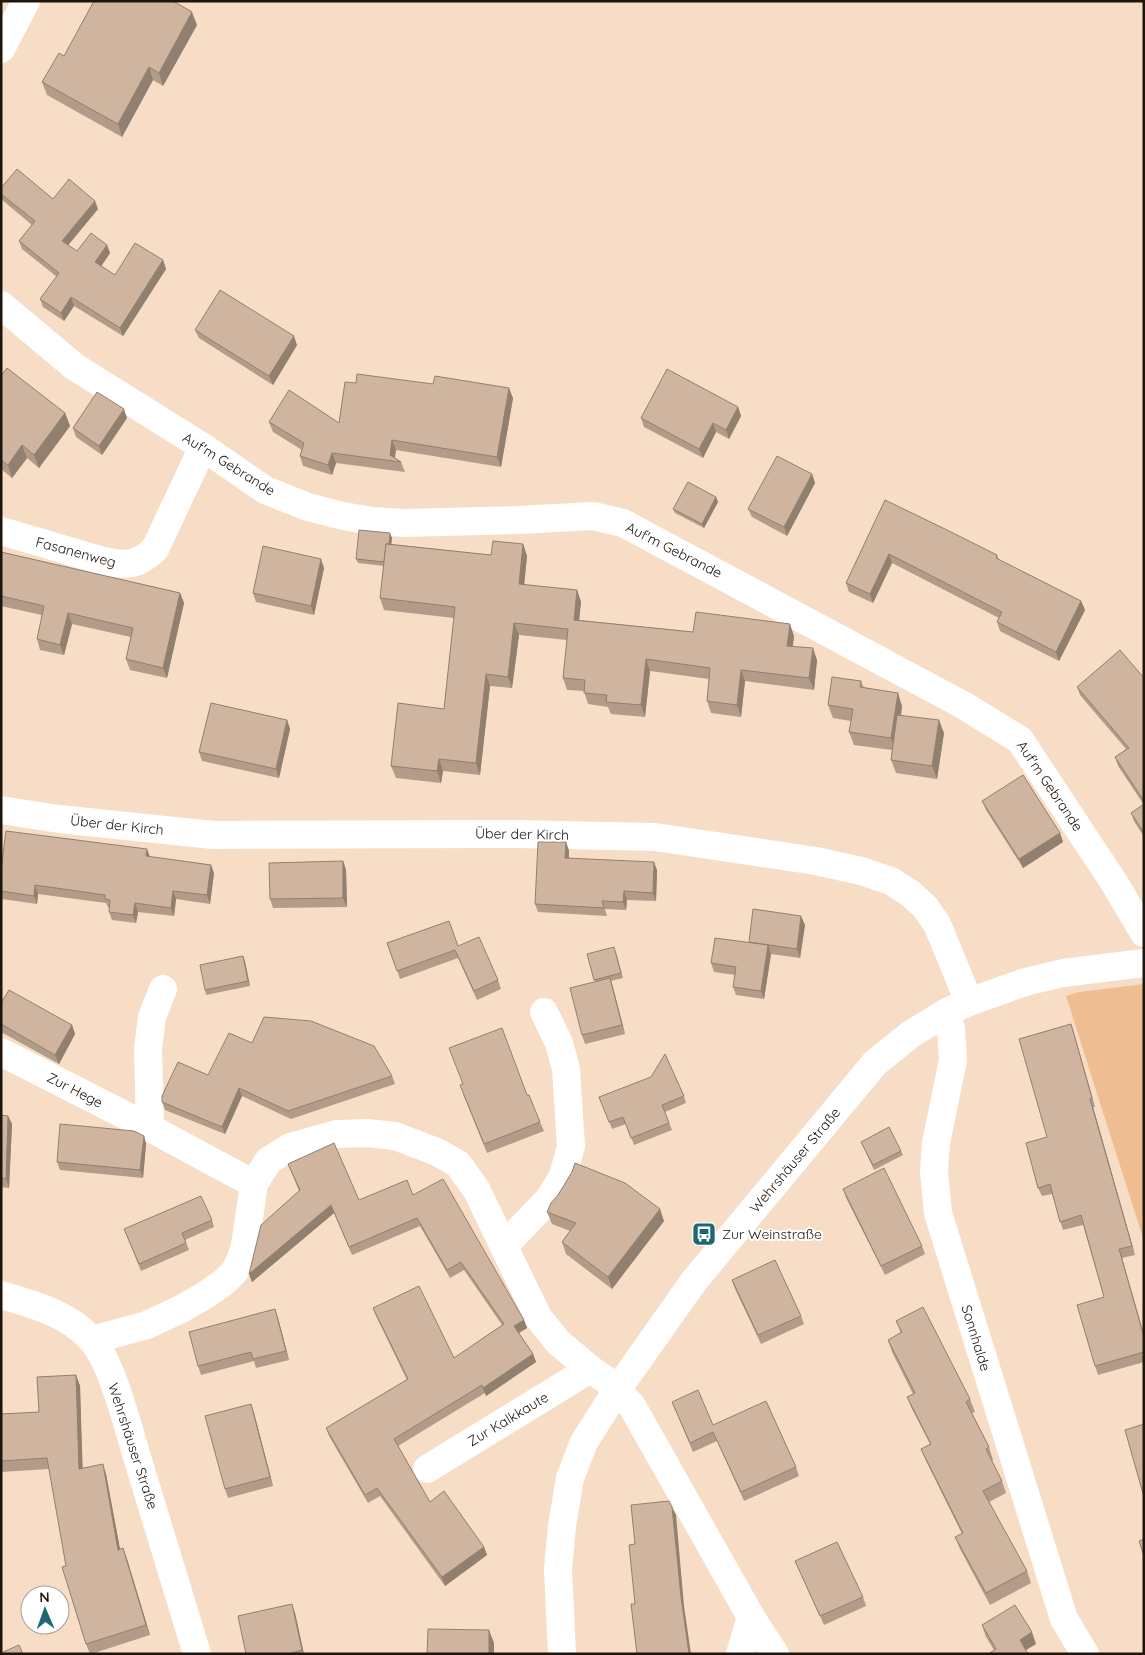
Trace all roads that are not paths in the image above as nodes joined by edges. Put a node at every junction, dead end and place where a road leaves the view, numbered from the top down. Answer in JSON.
{"nodes":[{"id":1,"x":26,"y":1,"type":"edge"},
{"id":2,"x":1,"y":48,"type":"edge"},
{"id":3,"x":1,"y":305,"type":"edge"},
{"id":4,"x":203,"y":447,"type":"junction"},
{"id":5,"x":1,"y":531,"type":"edge"},
{"id":6,"x":1,"y":810,"type":"edge"},
{"id":7,"x":1144,"y":933,"type":"edge"},
{"id":8,"x":1144,"y":963,"type":"edge"},
{"id":9,"x":163,"y":989,"type":"dead end"},
{"id":10,"x":958,"y":1007,"type":"junction"},
{"id":11,"x":544,"y":1012,"type":"dead end"},
{"id":12,"x":1,"y":1052,"type":"edge"},
{"id":13,"x":150,"y":1128,"type":"junction"},
{"id":14,"x":254,"y":1184,"type":"junction"},
{"id":15,"x":504,"y":1246,"type":"junction"},
{"id":16,"x":2,"y":1298,"type":"edge"},
{"id":17,"x":92,"y":1340,"type":"junction"},
{"id":18,"x":590,"y":1369,"type":"junction"},
{"id":19,"x":617,"y":1390,"type":"junction"},
{"id":20,"x":427,"y":1469,"type":"dead end"},
{"id":21,"x":750,"y":1617,"type":"junction"},
{"id":22,"x":197,"y":1654,"type":"edge"},
{"id":23,"x":562,"y":1654,"type":"edge"},
{"id":24,"x":740,"y":1654,"type":"edge"},
{"id":25,"x":775,"y":1654,"type":"edge"},
{"id":26,"x":1085,"y":1654,"type":"edge"}],
"edges":[{"from":1,"to":2,"type":"street"},
{"from":3,"to":4,"type":"street","name":"Auf'm Gebrande"},
{"from":4,"to":5,"type":"street","name":"Fasanenweg"},
{"from":4,"to":7,"type":"street","name":"Auf'm Gebrande"},
{"from":6,"to":10,"type":"street","name":"Über der Kirch"},
{"from":8,"to":10,"type":"street","name":"Wehrshäuser Straße"},
{"from":9,"to":13,"type":"street"},
{"from":10,"to":19,"type":"street","name":"Wehrshäuser Straße"},
{"from":10,"to":26,"type":"street","name":"Sonnhalde"},
{"from":11,"to":15,"type":"street"},
{"from":12,"to":13,"type":"street","name":"Zur Hege"},
{"from":13,"to":14,"type":"street","name":"Zur Hege"},
{"from":14,"to":15,"type":"street"},
{"from":14,"to":17,"type":"street"},
{"from":15,"to":18,"type":"street"},
{"from":16,"to":17,"type":"street","name":"Wehrshäuser Straße"},
{"from":17,"to":22,"type":"street","name":"Wehrshäuser Straße"},
{"from":18,"to":19,"type":"street"},
{"from":18,"to":20,"type":"street","name":"Zur Kalkkaute"},
{"from":19,"to":21,"type":"street"},
{"from":19,"to":23,"type":"street","name":"Wehrshäuser Straße"},
{"from":21,"to":24,"type":"street"},
{"from":21,"to":25,"type":"street"}]}
